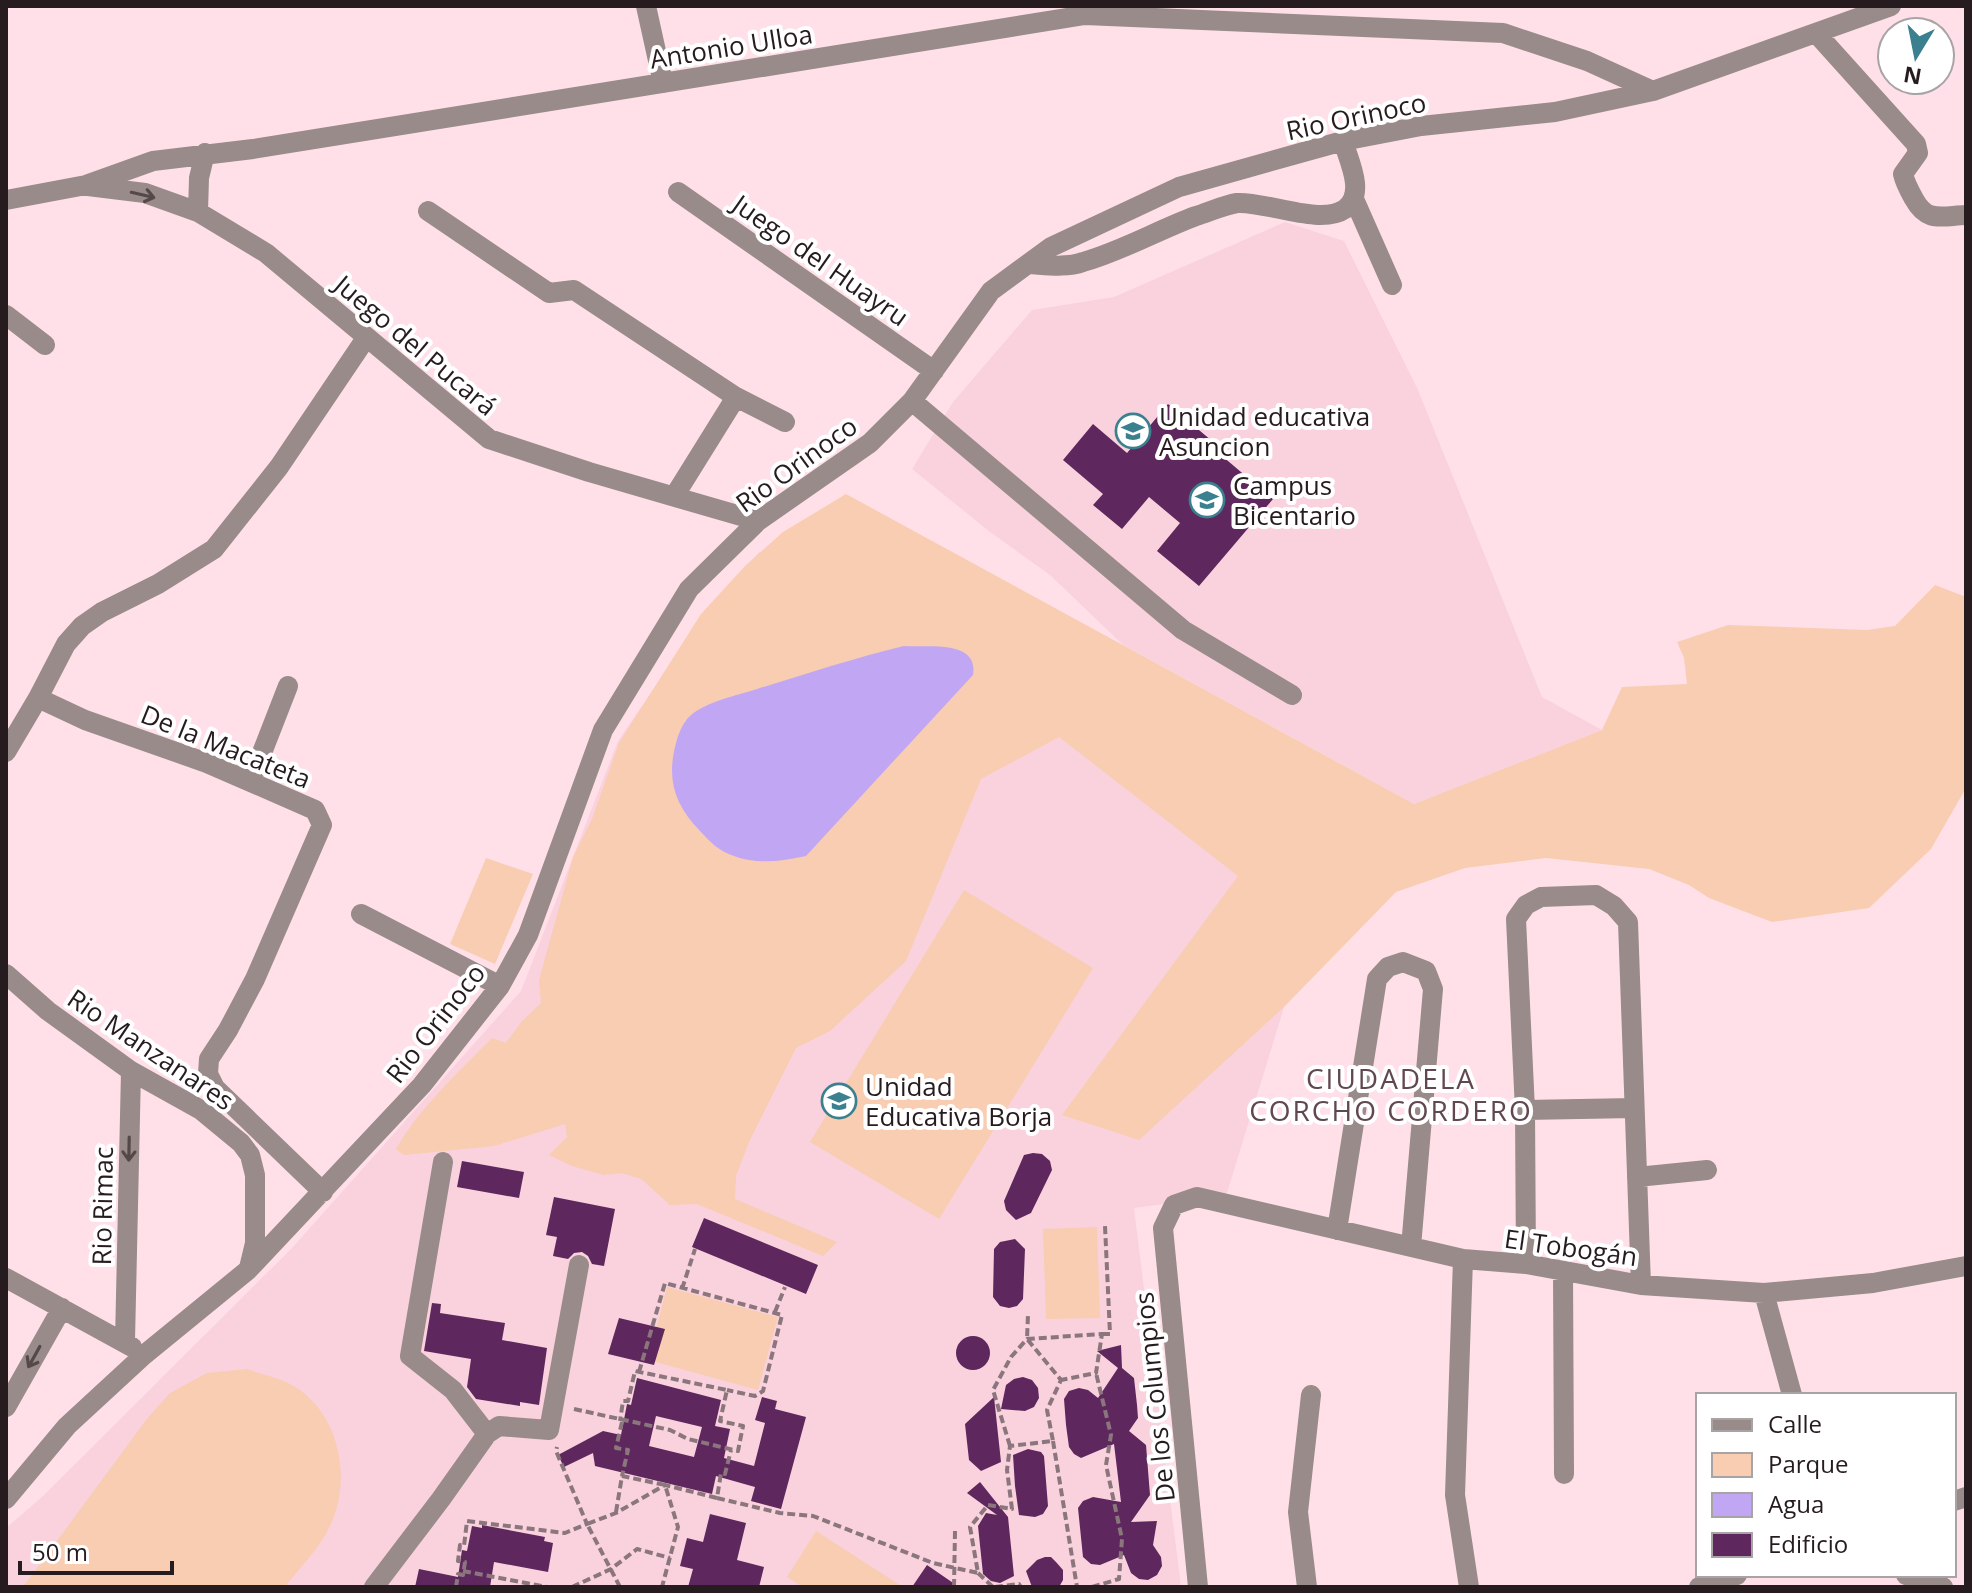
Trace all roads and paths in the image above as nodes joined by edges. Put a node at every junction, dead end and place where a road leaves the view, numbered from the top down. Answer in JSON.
{"nodes":[{"id":1,"x":646,"y":6,"type":"edge"},
{"id":2,"x":1891,"y":6,"type":"edge"},
{"id":3,"x":1816,"y":33,"type":"junction"},
{"id":4,"x":663,"y":83,"type":"junction"},
{"id":5,"x":1653,"y":91,"type":"junction"},
{"id":6,"x":1343,"y":141,"type":"junction"},
{"id":7,"x":205,"y":153,"type":"junction"},
{"id":8,"x":86,"y":185,"type":"junction"},
{"id":9,"x":678,"y":192,"type":"dead end"},
{"id":10,"x":1354,"y":199,"type":"junction"},
{"id":11,"x":6,"y":200,"type":"edge"},
{"id":12,"x":428,"y":211,"type":"dead end"},
{"id":13,"x":198,"y":212,"type":"junction"},
{"id":14,"x":1966,"y":215,"type":"edge"},
{"id":15,"x":1029,"y":264,"type":"junction"},
{"id":16,"x":1392,"y":285,"type":"dead end"},
{"id":17,"x":6,"y":315,"type":"edge"},
{"id":18,"x":366,"y":338,"type":"junction"},
{"id":19,"x":45,"y":345,"type":"dead end"},
{"id":20,"x":934,"y":371,"type":"junction"},
{"id":21,"x":736,"y":397,"type":"junction"},
{"id":22,"x":912,"y":401,"type":"junction"},
{"id":23,"x":785,"y":422,"type":"dead end"},
{"id":24,"x":675,"y":495,"type":"junction"},
{"id":25,"x":758,"y":521,"type":"junction"},
{"id":26,"x":288,"y":686,"type":"dead end"},
{"id":27,"x":1292,"y":695,"type":"dead end"},
{"id":28,"x":38,"y":698,"type":"junction"},
{"id":29,"x":6,"y":752,"type":"edge"},
{"id":30,"x":251,"y":781,"type":"junction"},
{"id":31,"x":361,"y":914,"type":"dead end"},
{"id":32,"x":6,"y":974,"type":"edge"},
{"id":33,"x":500,"y":986,"type":"junction"},
{"id":34,"x":6,"y":999,"type":"edge"},
{"id":35,"x":209,"y":1059,"type":"joint"},
{"id":36,"x":131,"y":1071,"type":"junction"},
{"id":37,"x":1634,"y":1108,"type":"junction"},
{"id":38,"x":1525,"y":1110,"type":"junction"},
{"id":39,"x":443,"y":1162,"type":"dead end"},
{"id":40,"x":1707,"y":1170,"type":"dead end"},
{"id":41,"x":1637,"y":1177,"type":"junction"},
{"id":42,"x":323,"y":1192,"type":"junction"},
{"id":43,"x":1174,"y":1205,"type":"joint"},
{"id":44,"x":1105,"y":1226,"type":"dead end"},
{"id":45,"x":1337,"y":1230,"type":"junction"},
{"id":46,"x":1411,"y":1247,"type":"junction"},
{"id":47,"x":695,"y":1249,"type":"dead end"},
{"id":48,"x":1463,"y":1259,"type":"junction"},
{"id":49,"x":1526,"y":1264,"type":"junction"},
{"id":50,"x":579,"y":1265,"type":"dead end"},
{"id":51,"x":1966,"y":1266,"type":"edge"},
{"id":52,"x":248,"y":1270,"type":"junction"},
{"id":53,"x":1563,"y":1271,"type":"junction"},
{"id":54,"x":6,"y":1278,"type":"edge"},
{"id":55,"x":1641,"y":1285,"type":"junction"},
{"id":56,"x":785,"y":1287,"type":"dead end"},
{"id":57,"x":682,"y":1289,"type":"junction"},
{"id":58,"x":1764,"y":1293,"type":"junction"},
{"id":59,"x":62,"y":1308,"type":"junction"},
{"id":60,"x":775,"y":1312,"type":"junction"},
{"id":61,"x":1028,"y":1315,"type":"dead end"},
{"id":62,"x":1102,"y":1334,"type":"junction"},
{"id":63,"x":1027,"y":1339,"type":"junction"},
{"id":64,"x":125,"y":1341,"type":"junction"},
{"id":65,"x":144,"y":1355,"type":"junction"},
{"id":66,"x":639,"y":1372,"type":"junction"},
{"id":67,"x":1096,"y":1373,"type":"junction"},
{"id":68,"x":1061,"y":1380,"type":"junction"},
{"id":69,"x":727,"y":1390,"type":"junction"},
{"id":70,"x":1791,"y":1393,"type":"edge"},
{"id":71,"x":1311,"y":1395,"type":"dead end"},
{"id":72,"x":6,"y":1407,"type":"edge"},
{"id":73,"x":566,"y":1407,"type":"dead end"},
{"id":74,"x":621,"y":1421,"type":"junction"},
{"id":75,"x":487,"y":1434,"type":"junction"},
{"id":76,"x":559,"y":1436,"type":"dead end"},
{"id":77,"x":1053,"y":1441,"type":"junction"},
{"id":78,"x":1010,"y":1446,"type":"junction"},
{"id":79,"x":731,"y":1450,"type":"junction"},
{"id":80,"x":1564,"y":1474,"type":"dead end"},
{"id":81,"x":622,"y":1476,"type":"junction"},
{"id":82,"x":665,"y":1485,"type":"junction"},
{"id":83,"x":717,"y":1498,"type":"junction"},
{"id":84,"x":6,"y":1499,"type":"edge"},
{"id":85,"x":616,"y":1513,"type":"junction"},
{"id":86,"x":587,"y":1524,"type":"junction"},
{"id":87,"x":955,"y":1531,"type":"dead end"},
{"id":88,"x":670,"y":1558,"type":"junction"},
{"id":89,"x":611,"y":1569,"type":"junction"},
{"id":90,"x":955,"y":1569,"type":"junction"},
{"id":91,"x":463,"y":1571,"type":"junction"},
{"id":92,"x":978,"y":1573,"type":"junction"},
{"id":93,"x":1731,"y":1577,"type":"edge"},
{"id":94,"x":1912,"y":1577,"type":"edge"},
{"id":95,"x":374,"y":1587,"type":"edge"},
{"id":96,"x":456,"y":1587,"type":"edge"},
{"id":97,"x":547,"y":1587,"type":"edge"},
{"id":98,"x":572,"y":1587,"type":"edge"},
{"id":99,"x":620,"y":1587,"type":"edge"},
{"id":100,"x":662,"y":1587,"type":"edge"},
{"id":101,"x":954,"y":1587,"type":"edge"},
{"id":102,"x":994,"y":1587,"type":"edge"},
{"id":103,"x":1021,"y":1587,"type":"edge"},
{"id":104,"x":1077,"y":1587,"type":"edge"},
{"id":105,"x":1092,"y":1587,"type":"edge"},
{"id":106,"x":1198,"y":1587,"type":"edge"},
{"id":107,"x":1307,"y":1587,"type":"edge"},
{"id":108,"x":1469,"y":1587,"type":"edge"},
{"id":109,"x":1699,"y":1587,"type":"edge"},
{"id":110,"x":1943,"y":1587,"type":"edge"}],
"edges":[{"from":1,"to":4,"type":"street"},
{"from":2,"to":3,"type":"street","name":"Rio Orinoco"},
{"from":3,"to":5,"type":"street","name":"Rio Orinoco"},
{"from":3,"to":14,"type":"street"},
{"from":4,"to":5,"type":"street","name":"Antonio Ulloa"},
{"from":4,"to":7,"type":"street","name":"Antonio Ulloa"},
{"from":5,"to":6,"type":"street","name":"Rio Orinoco"},
{"from":6,"to":10,"type":"street"},
{"from":6,"to":15,"type":"street","name":"Rio Orinoco"},
{"from":7,"to":8,"type":"street","name":"Antonio Ulloa"},
{"from":7,"to":13,"type":"street"},
{"from":8,"to":11,"type":"street","name":"Antonio Ulloa"},
{"from":8,"to":13,"type":"street","name":"Juego del Pucará","one_way":true},
{"from":9,"to":20,"type":"street","name":"Juego del Huayru"},
{"from":10,"to":15,"type":"street"},
{"from":10,"to":16,"type":"street"},
{"from":12,"to":21,"type":"street"},
{"from":13,"to":18,"type":"street","name":"Juego del Pucará"},
{"from":15,"to":20,"type":"street","name":"Rio Orinoco"},
{"from":17,"to":19,"type":"street"},
{"from":18,"to":24,"type":"street","name":"Juego del Pucará"},
{"from":18,"to":28,"type":"street"},
{"from":20,"to":22,"type":"street","name":"Rio Orinoco"},
{"from":21,"to":23,"type":"street"},
{"from":21,"to":24,"type":"street"},
{"from":22,"to":25,"type":"street","name":"Rio Orinoco"},
{"from":22,"to":27,"type":"street"},
{"from":24,"to":25,"type":"street","name":"Juego del Pucará"},
{"from":25,"to":33,"type":"street","name":"Rio Orinoco"},
{"from":26,"to":30,"type":"street"},
{"from":28,"to":29,"type":"street"},
{"from":28,"to":30,"type":"street","name":"De la Macateta"},
{"from":30,"to":35,"type":"street","name":"De la Macateta"},
{"from":31,"to":33,"type":"street"},
{"from":32,"to":34,"type":"street"},
{"from":32,"to":36,"type":"street","name":"Rio Manzanares"},
{"from":33,"to":42,"type":"street","name":"Rio Orinoco"},
{"from":35,"to":42,"type":"street","name":"Rio Manzanares"},
{"from":36,"to":52,"type":"street","name":"Rio Manzanares"},
{"from":36,"to":64,"type":"street","name":"Rio Rimac","one_way":true},
{"from":37,"to":38,"type":"street"},
{"from":37,"to":38,"type":"street"},
{"from":37,"to":41,"type":"street"},
{"from":38,"to":49,"type":"street"},
{"from":39,"to":75,"type":"street"},
{"from":40,"to":41,"type":"street"},
{"from":41,"to":55,"type":"street"},
{"from":42,"to":52,"type":"street","name":"Rio Orinoco"},
{"from":43,"to":45,"type":"street","name":"El Tobogán"},
{"from":43,"to":106,"type":"street","name":"De los Columpios"},
{"from":44,"to":62,"type":"path"},
{"from":45,"to":46,"type":"street","name":"El Tobogán"},
{"from":45,"to":46,"type":"street"},
{"from":46,"to":48,"type":"street","name":"El Tobogán"},
{"from":47,"to":57,"type":"path"},
{"from":48,"to":49,"type":"street","name":"El Tobogán"},
{"from":48,"to":108,"type":"street"},
{"from":49,"to":53,"type":"street","name":"El Tobogán"},
{"from":50,"to":75,"type":"street"},
{"from":51,"to":58,"type":"street","name":"El Tobogán"},
{"from":52,"to":65,"type":"street","name":"Rio Orinoco"},
{"from":53,"to":55,"type":"street","name":"El Tobogán"},
{"from":53,"to":80,"type":"street"},
{"from":54,"to":59,"type":"street"},
{"from":55,"to":58,"type":"street","name":"El Tobogán"},
{"from":56,"to":60,"type":"path"},
{"from":57,"to":60,"type":"path"},
{"from":57,"to":66,"type":"path"},
{"from":58,"to":70,"type":"street"},
{"from":59,"to":64,"type":"street"},
{"from":59,"to":72,"type":"street","one_way":true},
{"from":60,"to":69,"type":"path"},
{"from":61,"to":63,"type":"path"},
{"from":62,"to":63,"type":"path"},
{"from":62,"to":67,"type":"path"},
{"from":63,"to":68,"type":"path"},
{"from":63,"to":78,"type":"path"},
{"from":64,"to":65,"type":"street"},
{"from":65,"to":84,"type":"street","name":"Rio Orinoco"},
{"from":66,"to":69,"type":"path"},
{"from":66,"to":74,"type":"path"},
{"from":67,"to":68,"type":"path"},
{"from":67,"to":105,"type":"path"},
{"from":68,"to":77,"type":"path"},
{"from":69,"to":79,"type":"path"},
{"from":71,"to":107,"type":"street"},
{"from":73,"to":74,"type":"path"},
{"from":74,"to":79,"type":"path"},
{"from":74,"to":81,"type":"path"},
{"from":75,"to":95,"type":"street"},
{"from":76,"to":86,"type":"path"},
{"from":77,"to":78,"type":"path"},
{"from":77,"to":104,"type":"path"},
{"from":78,"to":92,"type":"path"},
{"from":79,"to":83,"type":"path"},
{"from":81,"to":82,"type":"path"},
{"from":81,"to":85,"type":"path"},
{"from":82,"to":83,"type":"path"},
{"from":82,"to":85,"type":"path"},
{"from":82,"to":88,"type":"path"},
{"from":83,"to":90,"type":"path"},
{"from":85,"to":86,"type":"path"},
{"from":86,"to":89,"type":"path"},
{"from":86,"to":91,"type":"path"},
{"from":87,"to":90,"type":"path"},
{"from":88,"to":89,"type":"path"},
{"from":88,"to":100,"type":"path"},
{"from":89,"to":98,"type":"path"},
{"from":89,"to":99,"type":"path"},
{"from":90,"to":92,"type":"path"},
{"from":90,"to":101,"type":"path"},
{"from":91,"to":96,"type":"path"},
{"from":91,"to":97,"type":"path"},
{"from":92,"to":102,"type":"path"},
{"from":93,"to":109,"type":"street"},
{"from":94,"to":110,"type":"street"},
{"from":102,"to":103,"type":"path"}]}
